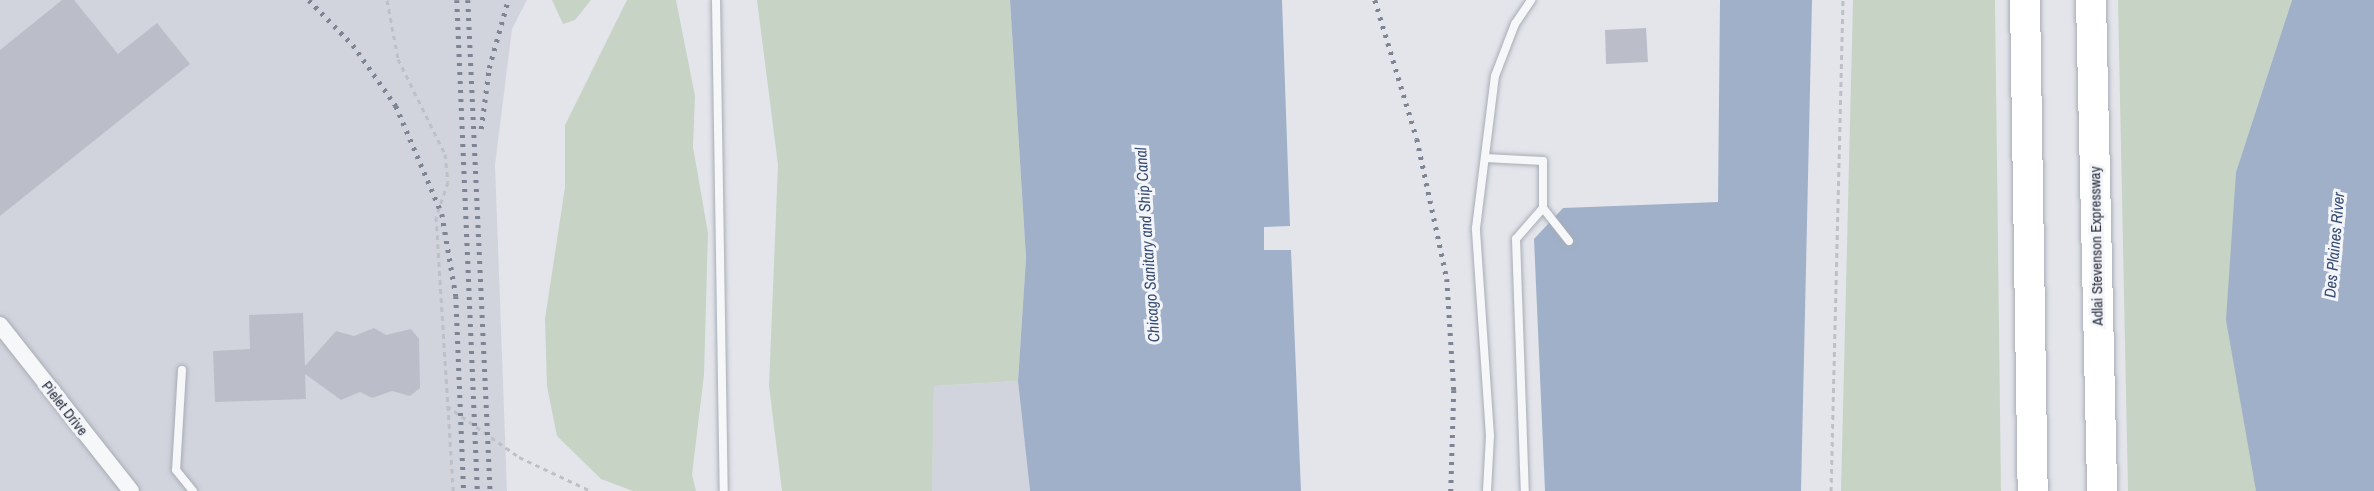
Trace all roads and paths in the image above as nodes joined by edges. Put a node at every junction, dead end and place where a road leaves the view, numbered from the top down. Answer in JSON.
{"nodes":[{"id":1,"x":387,"y":0,"type":"edge"},
{"id":2,"x":716,"y":0,"type":"edge"},
{"id":3,"x":1531,"y":0,"type":"edge"},
{"id":4,"x":1843,"y":0,"type":"edge"},
{"id":5,"x":2025,"y":0,"type":"edge"},
{"id":6,"x":2091,"y":0,"type":"edge"},
{"id":7,"x":1485,"y":158,"type":"junction"},
{"id":8,"x":1544,"y":208,"type":"junction"},
{"id":9,"x":1569,"y":242,"type":"dead end"},
{"id":10,"x":0,"y":325,"type":"edge"},
{"id":11,"x":182,"y":370,"type":"dead end"},
{"id":12,"x":447,"y":406,"type":"junction"},
{"id":13,"x":131,"y":491,"type":"edge"},
{"id":14,"x":193,"y":491,"type":"edge"},
{"id":15,"x":453,"y":491,"type":"edge"},
{"id":16,"x":591,"y":491,"type":"edge"},
{"id":17,"x":724,"y":491,"type":"edge"},
{"id":18,"x":1487,"y":491,"type":"edge"},
{"id":19,"x":1525,"y":491,"type":"edge"},
{"id":20,"x":1831,"y":491,"type":"edge"},
{"id":21,"x":2033,"y":491,"type":"edge"},
{"id":22,"x":2102,"y":491,"type":"edge"}],
"edges":[{"from":1,"to":12,"type":"path"},
{"from":2,"to":17,"type":"lane"},
{"from":3,"to":7,"type":"lane"},
{"from":4,"to":20,"type":"path"},
{"from":5,"to":21,"type":"highway"},
{"from":6,"to":22,"type":"highway","name":"Adlai Stevenson Expressway"},
{"from":7,"to":8,"type":"lane"},
{"from":7,"to":18,"type":"lane"},
{"from":8,"to":9,"type":"lane"},
{"from":8,"to":19,"type":"lane"},
{"from":10,"to":13,"type":"street","name":"Pielet Drive"},
{"from":11,"to":14,"type":"lane"},
{"from":12,"to":15,"type":"path"},
{"from":12,"to":16,"type":"path"}]}
